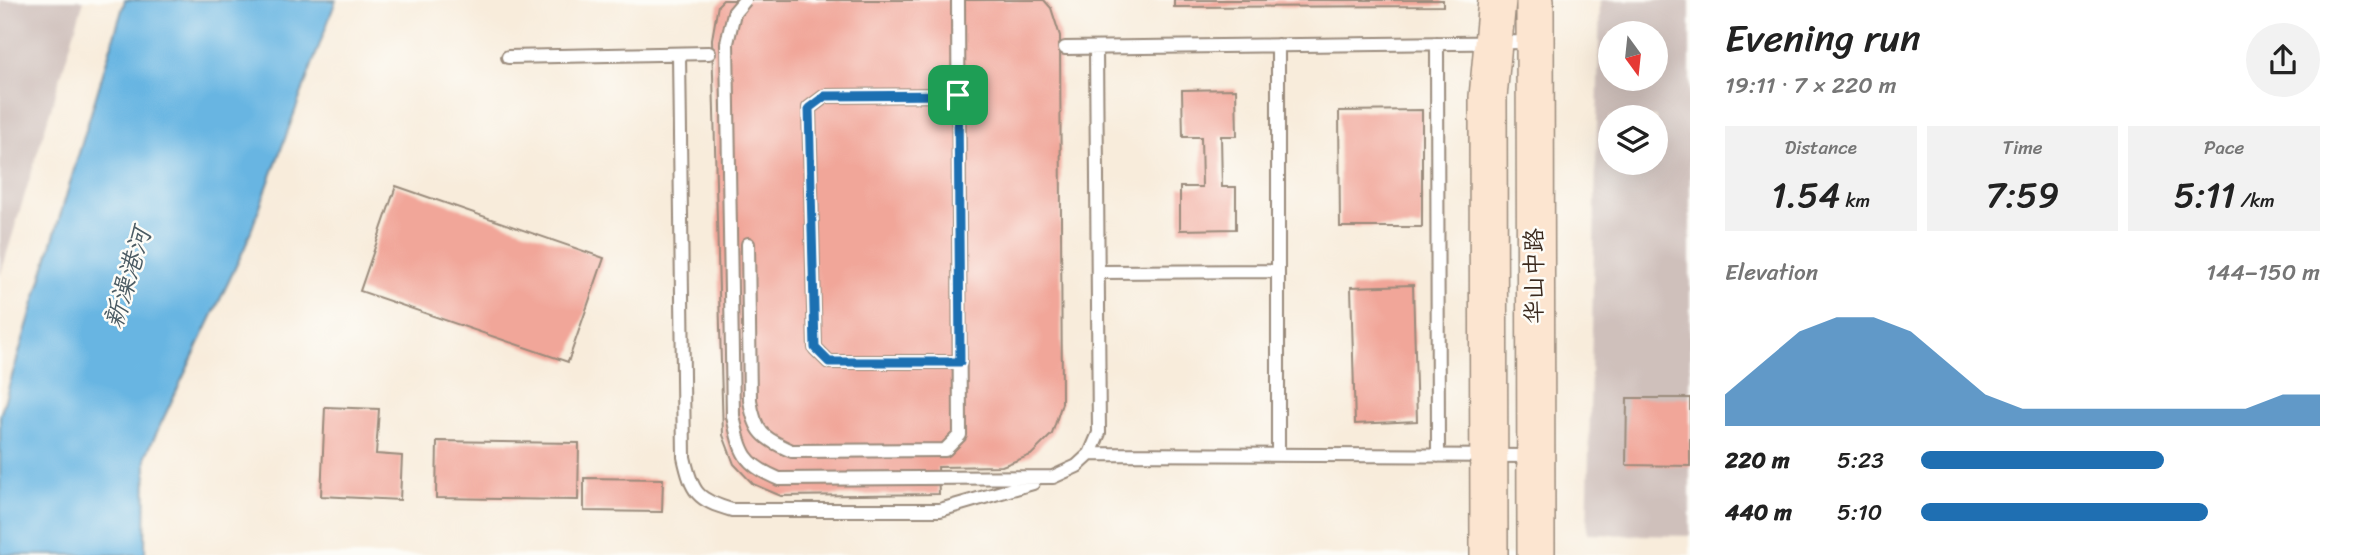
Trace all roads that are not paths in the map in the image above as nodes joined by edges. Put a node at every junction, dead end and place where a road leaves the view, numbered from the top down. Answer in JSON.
{"nodes":[{"id":1,"x":745,"y":0,"type":"edge"},
{"id":2,"x":958,"y":0,"type":"edge"},
{"id":3,"x":1497,"y":0,"type":"edge"},
{"id":4,"x":1535,"y":0,"type":"edge"},
{"id":5,"x":1535,"y":41,"type":"junction"},
{"id":6,"x":1494,"y":42,"type":"junction"},
{"id":7,"x":1437,"y":43,"type":"junction"},
{"id":8,"x":1278,"y":45,"type":"junction"},
{"id":9,"x":1065,"y":48,"type":"dead end"},
{"id":10,"x":1096,"y":48,"type":"junction"},
{"id":11,"x":709,"y":53,"type":"dead end"},
{"id":12,"x":679,"y":54,"type":"junction"},
{"id":13,"x":508,"y":57,"type":"dead end"},
{"id":14,"x":958,"y":95,"type":"junction"},
{"id":15,"x":730,"y":243,"type":"junction"},
{"id":16,"x":1278,"y":271,"type":"junction"},
{"id":17,"x":1098,"y":272,"type":"junction"},
{"id":18,"x":960,"y":362,"type":"junction"},
{"id":19,"x":1090,"y":454,"type":"junction"},
{"id":20,"x":1278,"y":455,"type":"junction"},
{"id":21,"x":1438,"y":456,"type":"junction"},
{"id":22,"x":1490,"y":456,"type":"junction"},
{"id":23,"x":1534,"y":456,"type":"junction"},
{"id":24,"x":1053,"y":477,"type":"junction"},
{"id":25,"x":1489,"y":551,"type":"edge"},
{"id":26,"x":1536,"y":553,"type":"edge"}],
"edges":[{"from":1,"to":15,"type":"lane","bridge":true},
{"from":2,"to":14,"type":"lane","bridge":true},
{"from":3,"to":6,"type":"main road","name":"华山中路"},
{"from":4,"to":5,"type":"main road","name":"华山中路"},
{"from":5,"to":6,"type":"lane"},
{"from":5,"to":23,"type":"main road","name":"华山中路"},
{"from":6,"to":7,"type":"lane"},
{"from":6,"to":22,"type":"main road","name":"华山中路"},
{"from":7,"to":8,"type":"lane"},
{"from":7,"to":21,"type":"lane"},
{"from":8,"to":10,"type":"lane"},
{"from":8,"to":16,"type":"lane"},
{"from":9,"to":10,"type":"lane"},
{"from":10,"to":17,"type":"lane"},
{"from":11,"to":12,"type":"lane"},
{"from":12,"to":13,"type":"lane"},
{"from":12,"to":24,"type":"lane"},
{"from":14,"to":18,"type":"lane","bridge":true},
{"from":14,"to":18,"type":"lane"},
{"from":15,"to":18,"type":"lane","bridge":true},
{"from":15,"to":24,"type":"lane"},
{"from":16,"to":17,"type":"lane"},
{"from":16,"to":20,"type":"lane"},
{"from":17,"to":19,"type":"lane"},
{"from":19,"to":20,"type":"lane"},
{"from":19,"to":24,"type":"lane"},
{"from":20,"to":21,"type":"lane"},
{"from":21,"to":22,"type":"lane"},
{"from":22,"to":23,"type":"lane"},
{"from":22,"to":25,"type":"main road","name":"华山中路"},
{"from":23,"to":26,"type":"main road","name":"华山中路"}]}
